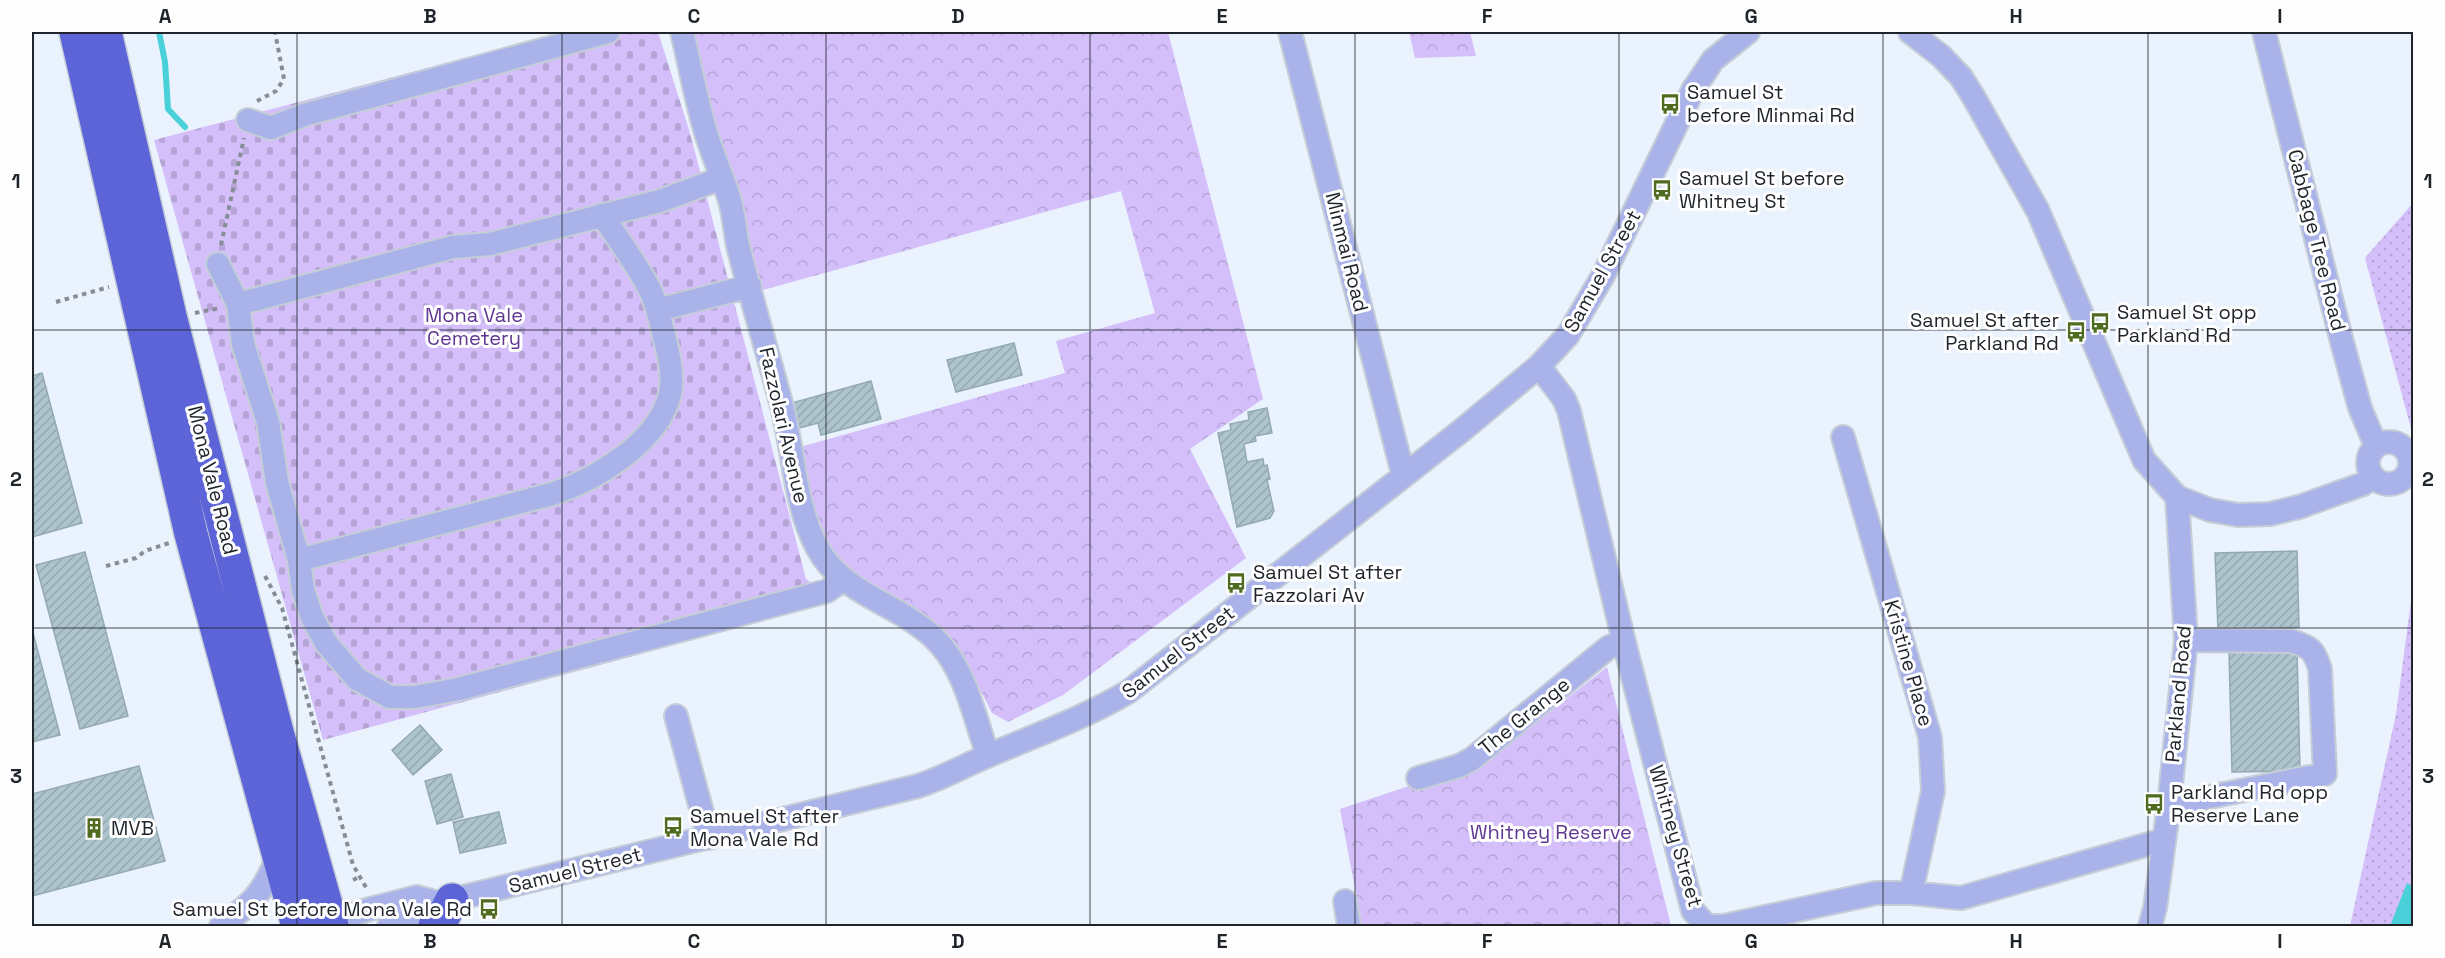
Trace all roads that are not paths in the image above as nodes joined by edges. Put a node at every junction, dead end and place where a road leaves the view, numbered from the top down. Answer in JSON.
{"nodes":[{"id":1,"x":76,"y":32,"type":"edge"},
{"id":2,"x":105,"y":32,"type":"edge"},
{"id":3,"x":608,"y":32,"type":"edge"},
{"id":4,"x":682,"y":32,"type":"edge"},
{"id":5,"x":1290,"y":32,"type":"edge"},
{"id":6,"x":1745,"y":32,"type":"edge"},
{"id":7,"x":1910,"y":32,"type":"edge"},
{"id":8,"x":2264,"y":32,"type":"edge"},
{"id":9,"x":248,"y":120,"type":"road end"},
{"id":10,"x":722,"y":178,"type":"junction"},
{"id":11,"x":602,"y":215,"type":"junction"},
{"id":12,"x":218,"y":264,"type":"road end"},
{"id":13,"x":750,"y":285,"type":"junction"},
{"id":14,"x":238,"y":304,"type":"junction"},
{"id":15,"x":658,"y":310,"type":"junction"},
{"id":16,"x":1539,"y":366,"type":"junction"},
{"id":17,"x":1843,"y":437,"type":"dead end"},
{"id":18,"x":2376,"y":446,"type":"junction"},
{"id":19,"x":2411,"y":458,"type":"edge"},
{"id":20,"x":1403,"y":474,"type":"junction"},
{"id":21,"x":2373,"y":477,"type":"junction"},
{"id":22,"x":2177,"y":497,"type":"junction"},
{"id":23,"x":299,"y":560,"type":"junction"},
{"id":24,"x":844,"y":579,"type":"junction"},
{"id":25,"x":2186,"y":640,"type":"junction"},
{"id":26,"x":1624,"y":642,"type":"junction"},
{"id":27,"x":676,"y":716,"type":"dead end"},
{"id":28,"x":988,"y":755,"type":"junction"},
{"id":29,"x":1418,"y":778,"type":"dead end"},
{"id":30,"x":2169,"y":804,"type":"junction"},
{"id":31,"x":709,"y":838,"type":"junction"},
{"id":32,"x":2163,"y":840,"type":"junction"},
{"id":33,"x":278,"y":857,"type":"junction"},
{"id":34,"x":1911,"y":893,"type":"junction"},
{"id":35,"x":1345,"y":902,"type":"dead end"},
{"id":36,"x":442,"y":910,"type":"edge"},
{"id":37,"x":326,"y":925,"type":"edge"},
{"id":38,"x":221,"y":927,"type":"edge"},
{"id":39,"x":298,"y":927,"type":"edge"},
{"id":40,"x":389,"y":927,"type":"edge"},
{"id":41,"x":1350,"y":927,"type":"edge"},
{"id":42,"x":2150,"y":927,"type":"edge"}],
"edges":[{"from":1,"to":33,"type":"highway","name":"Mona Vale Road"},
{"from":2,"to":37,"type":"highway","name":"Mona Vale Road"},
{"from":3,"to":9,"type":"street"},
{"from":4,"to":10,"type":"street","name":"Fazzolari Avenue"},
{"from":5,"to":20,"type":"street","name":"Minmai Road"},
{"from":6,"to":16,"type":"street","name":"Samuel Street"},
{"from":7,"to":22,"type":"street"},
{"from":8,"to":18,"type":"street","name":"Cabbage Tree Road"},
{"from":10,"to":11,"type":"street"},
{"from":10,"to":13,"type":"street","name":"Fazzolari Avenue"},
{"from":11,"to":14,"type":"street"},
{"from":11,"to":15,"type":"street"},
{"from":12,"to":14,"type":"street"},
{"from":13,"to":15,"type":"street"},
{"from":13,"to":24,"type":"street","name":"Fazzolari Avenue"},
{"from":14,"to":23,"type":"street"},
{"from":15,"to":23,"type":"street"},
{"from":16,"to":20,"type":"street","name":"Samuel Street"},
{"from":16,"to":26,"type":"street","name":"Whitney Street"},
{"from":17,"to":34,"type":"street","name":"Kristine Place"},
{"from":18,"to":19,"type":"street"},
{"from":18,"to":21,"type":"street"},
{"from":19,"to":21,"type":"street"},
{"from":20,"to":28,"type":"street","name":"Samuel Street"},
{"from":21,"to":22,"type":"street"},
{"from":22,"to":25,"type":"street","name":"Parkland Road"},
{"from":23,"to":24,"type":"street"},
{"from":24,"to":28,"type":"street","name":"Fazzolari Avenue"},
{"from":25,"to":30,"type":"street","name":"Parkland Road"},
{"from":25,"to":30,"type":"street"},
{"from":26,"to":29,"type":"street","name":"The Grange"},
{"from":26,"to":34,"type":"street","name":"Whitney Street"},
{"from":27,"to":31,"type":"street"},
{"from":28,"to":31,"type":"street","name":"Samuel Street"},
{"from":30,"to":32,"type":"street","name":"Parkland Road"},
{"from":31,"to":36,"type":"street","name":"Samuel Street"},
{"from":32,"to":34,"type":"street","name":"Whitney Street"},
{"from":32,"to":42,"type":"street","name":"Parkland Road"},
{"from":33,"to":38,"type":"street"},
{"from":33,"to":39,"type":"highway","name":"Mona Vale Road"},
{"from":35,"to":41,"type":"street"},
{"from":36,"to":37,"type":"street"},
{"from":36,"to":40,"type":"street"}]}
